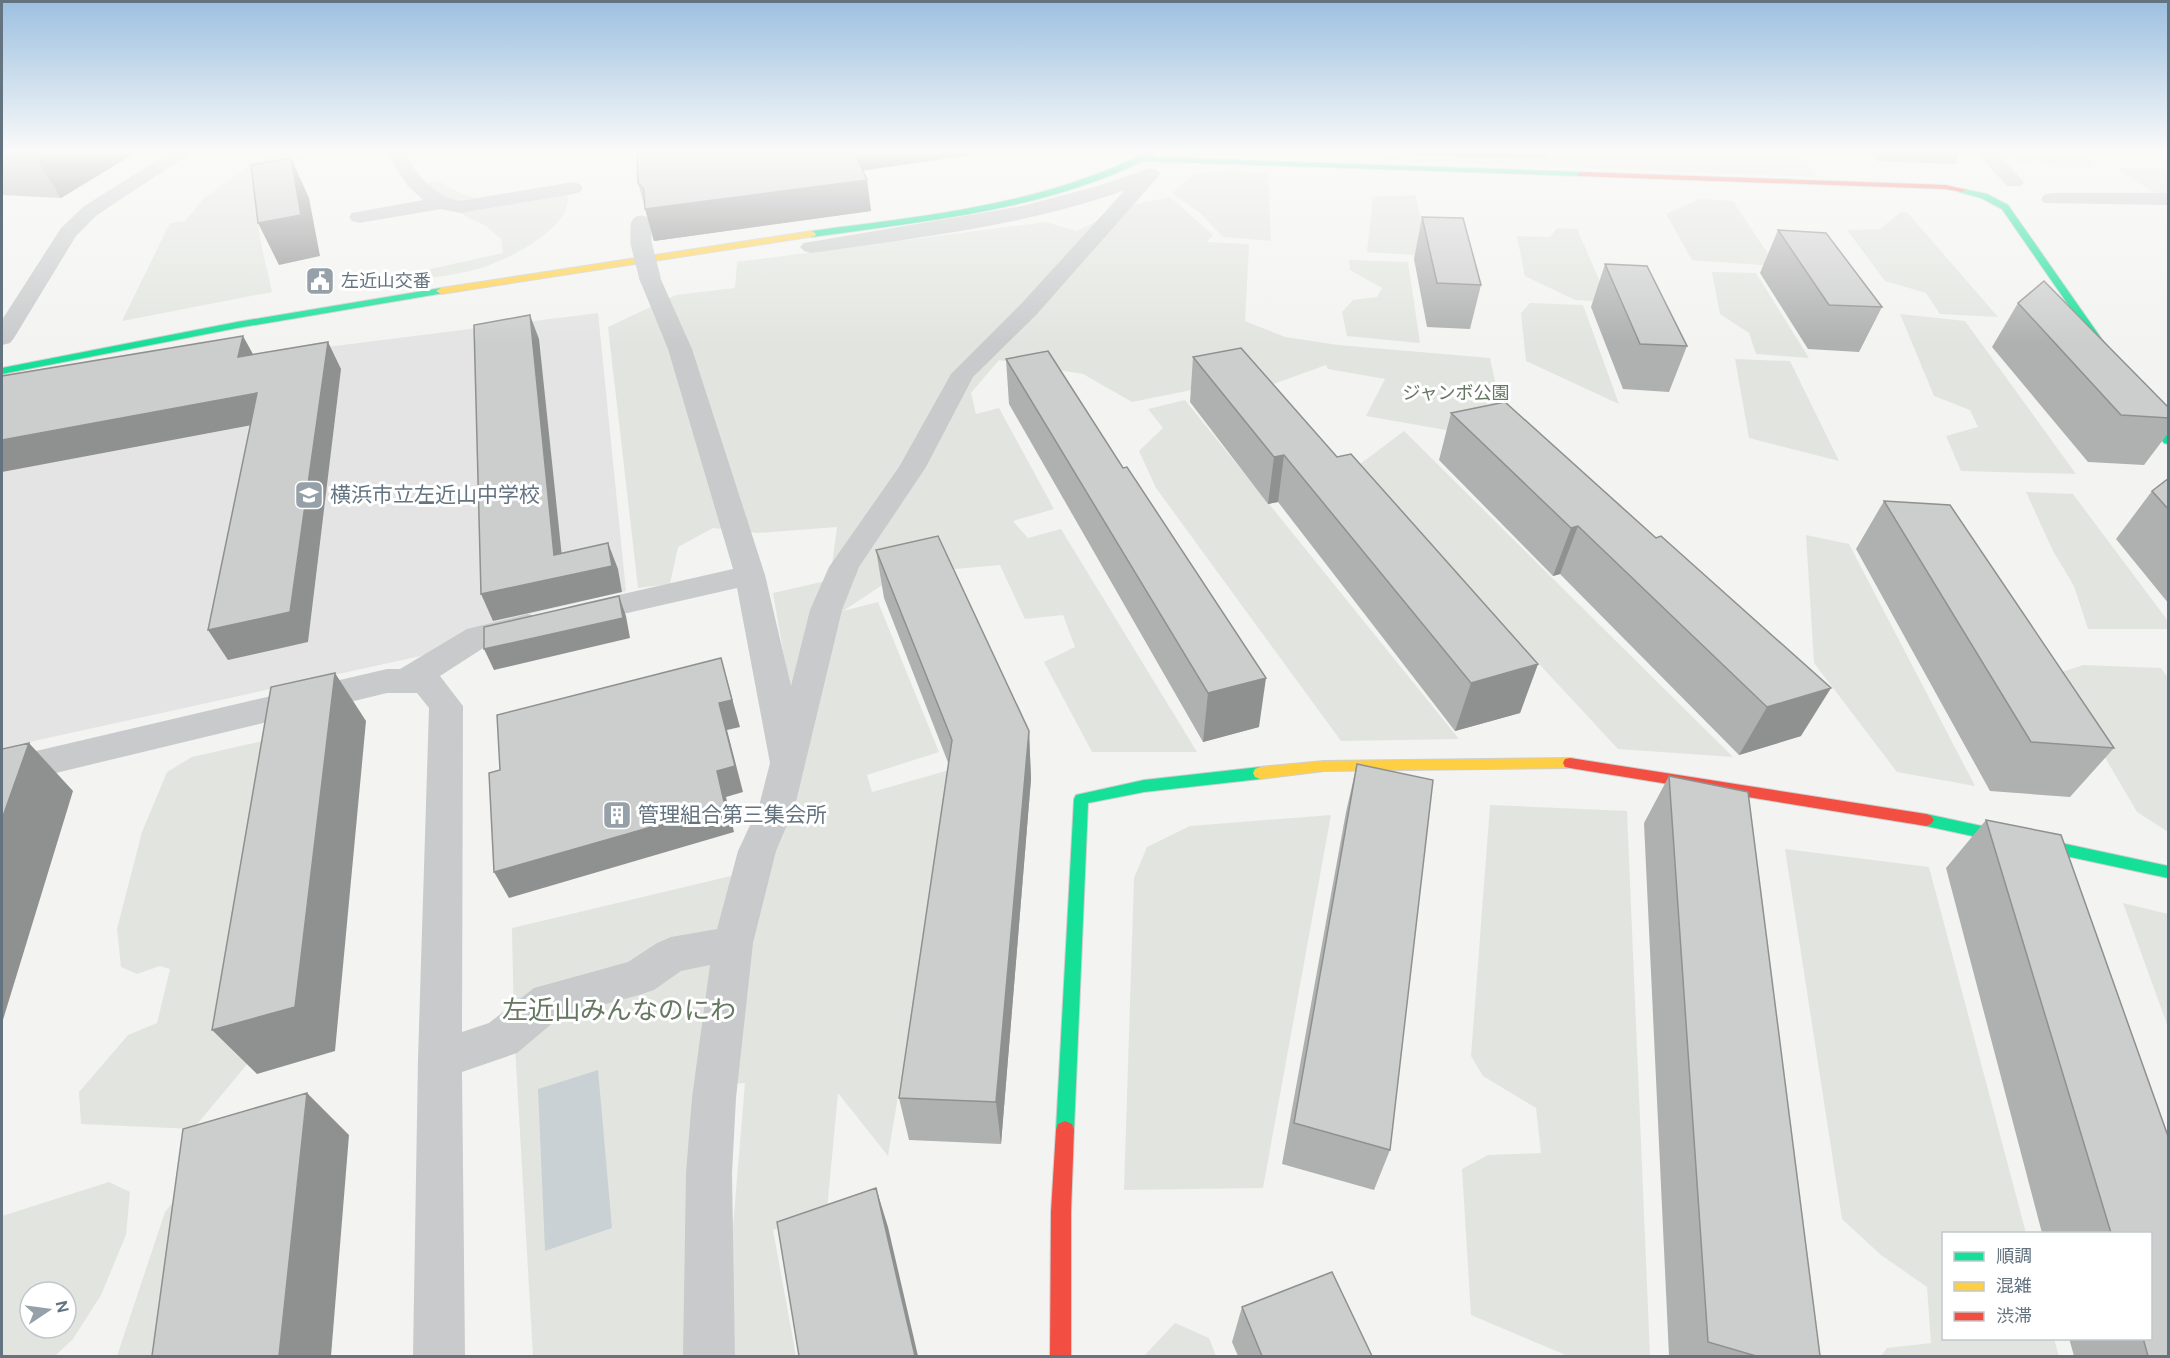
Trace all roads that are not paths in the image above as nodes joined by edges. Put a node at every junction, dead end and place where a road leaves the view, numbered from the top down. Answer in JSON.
{"nodes":[{"id":1,"x":84,"y":216,"type":"edge"},
{"id":2,"x":363,"y":216,"type":"edge"},
{"id":3,"x":929,"y":216,"type":"edge"},
{"id":4,"x":1007,"y":216,"type":"edge"},
{"id":5,"x":1105,"y":216,"type":"edge"},
{"id":6,"x":2011,"y":216,"type":"edge"},
{"id":7,"x":359,"y":217,"type":"dead end"},
{"id":8,"x":641,"y":226,"type":"edge"},
{"id":9,"x":811,"y":247,"type":"dead end"},
{"id":10,"x":2,"y":338,"type":"edge"},
{"id":11,"x":2,"y":370,"type":"edge"},
{"id":12,"x":2169,"y":441,"type":"edge"},
{"id":13,"x":750,"y":575,"type":"junction"},
{"id":14,"x":408,"y":680,"type":"junction"},
{"id":15,"x":788,"y":763,"type":"junction"},
{"id":16,"x":2,"y":772,"type":"edge"},
{"id":17,"x":2169,"y":872,"type":"edge"},
{"id":18,"x":733,"y":944,"type":"junction"},
{"id":19,"x":440,"y":1059,"type":"junction"},
{"id":20,"x":439,"y":1356,"type":"edge"},
{"id":21,"x":708,"y":1356,"type":"edge"},
{"id":22,"x":1060,"y":1356,"type":"edge"}],
"edges":[{"from":1,"to":10,"type":"street"},
{"from":2,"to":7,"type":"street"},
{"from":3,"to":11,"type":"street"},
{"from":4,"to":9,"type":"street"},
{"from":5,"to":15,"type":"street"},
{"from":6,"to":12,"type":"street"},
{"from":8,"to":13,"type":"street","bridge":true},
{"from":13,"to":14,"type":"street"},
{"from":13,"to":15,"type":"street"},
{"from":14,"to":16,"type":"street"},
{"from":14,"to":19,"type":"street"},
{"from":15,"to":18,"type":"street"},
{"from":17,"to":22,"type":"street"},
{"from":18,"to":19,"type":"street"},
{"from":18,"to":21,"type":"street"},
{"from":19,"to":20,"type":"street"}]}
